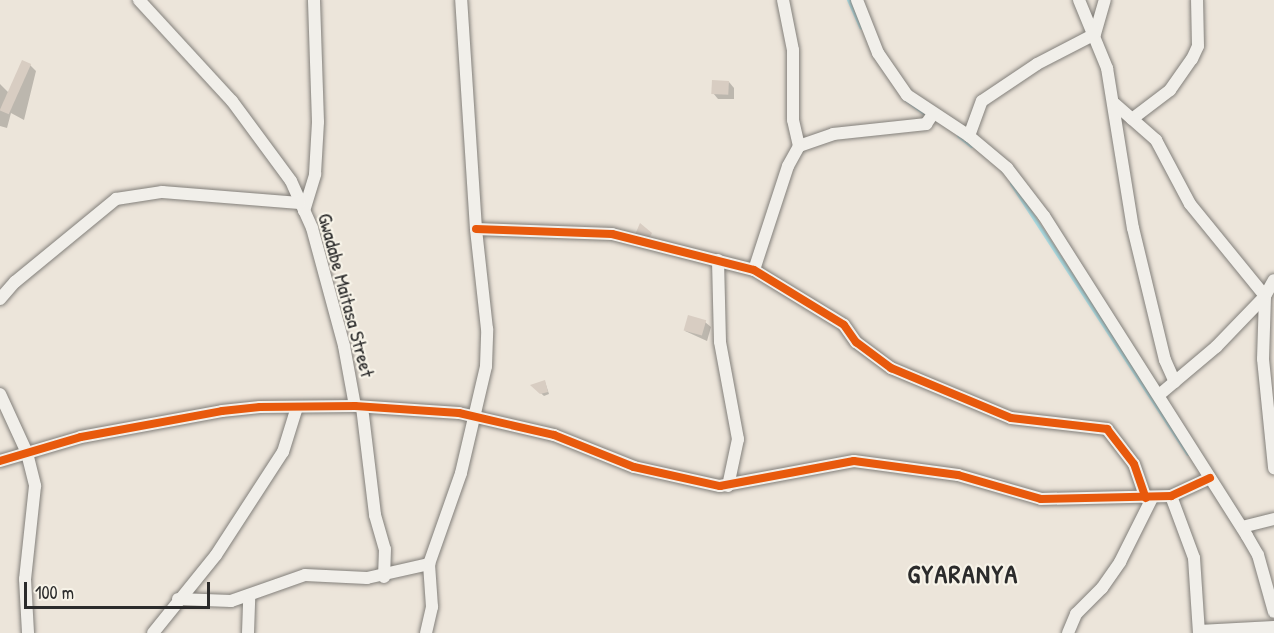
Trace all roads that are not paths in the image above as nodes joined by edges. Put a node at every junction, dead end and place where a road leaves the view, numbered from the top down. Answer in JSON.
{"nodes":[{"id":1,"x":139,"y":0,"type":"edge"},
{"id":2,"x":314,"y":0,"type":"edge"},
{"id":3,"x":461,"y":0,"type":"edge"},
{"id":4,"x":783,"y":0,"type":"edge"},
{"id":5,"x":857,"y":0,"type":"edge"},
{"id":6,"x":1079,"y":0,"type":"edge"},
{"id":7,"x":1105,"y":0,"type":"edge"},
{"id":8,"x":1197,"y":0,"type":"edge"},
{"id":9,"x":1095,"y":34,"type":"junction"},
{"id":10,"x":1115,"y":104,"type":"junction"},
{"id":11,"x":930,"y":119,"type":"junction"},
{"id":12,"x":1132,"y":119,"type":"junction"},
{"id":13,"x":969,"y":136,"type":"junction"},
{"id":14,"x":799,"y":146,"type":"junction"},
{"id":15,"x":302,"y":207,"type":"junction"},
{"id":16,"x":476,"y":229,"type":"junction"},
{"id":17,"x":718,"y":260,"type":"junction"},
{"id":18,"x":754,"y":270,"type":"junction"},
{"id":19,"x":1274,"y":280,"type":"edge"},
{"id":20,"x":1265,"y":296,"type":"junction"},
{"id":21,"x":0,"y":299,"type":"edge"},
{"id":22,"x":1175,"y":382,"type":"junction"},
{"id":23,"x":0,"y":394,"type":"edge"},
{"id":24,"x":1159,"y":395,"type":"junction"},
{"id":25,"x":297,"y":406,"type":"junction"},
{"id":26,"x":358,"y":407,"type":"junction"},
{"id":27,"x":475,"y":417,"type":"junction"},
{"id":28,"x":27,"y":453,"type":"junction"},
{"id":29,"x":0,"y":460,"type":"edge"},
{"id":30,"x":1274,"y":467,"type":"edge"},
{"id":31,"x":1210,"y":478,"type":"junction"},
{"id":32,"x":728,"y":486,"type":"junction"},
{"id":33,"x":1177,"y":495,"type":"junction"},
{"id":34,"x":1149,"y":498,"type":"junction"},
{"id":35,"x":1274,"y":519,"type":"edge"},
{"id":36,"x":1242,"y":527,"type":"junction"},
{"id":37,"x":429,"y":564,"type":"junction"},
{"id":38,"x":384,"y":577,"type":"junction"},
{"id":39,"x":249,"y":597,"type":"junction"},
{"id":40,"x":178,"y":599,"type":"junction"},
{"id":41,"x":1274,"y":612,"type":"edge"},
{"id":42,"x":1274,"y":627,"type":"edge"},
{"id":43,"x":1199,"y":632,"type":"edge"},
{"id":44,"x":28,"y":633,"type":"edge"},
{"id":45,"x":153,"y":633,"type":"edge"},
{"id":46,"x":248,"y":633,"type":"edge"},
{"id":47,"x":426,"y":633,"type":"edge"},
{"id":48,"x":1068,"y":633,"type":"edge"}],
"edges":[{"from":1,"to":15,"type":"street","name":"Gwadabe Maitasa Street"},
{"from":2,"to":15,"type":"street"},
{"from":3,"to":16,"type":"street"},
{"from":4,"to":14,"type":"street"},
{"from":5,"to":11,"type":"street"},
{"from":6,"to":9,"type":"street"},
{"from":7,"to":9,"type":"street"},
{"from":8,"to":12,"type":"street"},
{"from":9,"to":10,"type":"street"},
{"from":9,"to":13,"type":"street"},
{"from":10,"to":12,"type":"street"},
{"from":10,"to":22,"type":"street"},
{"from":11,"to":13,"type":"street"},
{"from":11,"to":14,"type":"street"},
{"from":12,"to":20,"type":"street"},
{"from":13,"to":24,"type":"street"},
{"from":14,"to":18,"type":"street"},
{"from":15,"to":21,"type":"street"},
{"from":15,"to":26,"type":"street","name":"Gwadabe Maitasa Street"},
{"from":16,"to":17,"type":"street"},
{"from":16,"to":27,"type":"street"},
{"from":17,"to":18,"type":"street"},
{"from":17,"to":32,"type":"street"},
{"from":18,"to":34,"type":"street"},
{"from":19,"to":20,"type":"street"},
{"from":20,"to":22,"type":"street"},
{"from":20,"to":30,"type":"street"},
{"from":22,"to":24,"type":"street"},
{"from":23,"to":28,"type":"street"},
{"from":24,"to":31,"type":"street"},
{"from":25,"to":26,"type":"street"},
{"from":25,"to":28,"type":"street"},
{"from":25,"to":40,"type":"street"},
{"from":26,"to":27,"type":"street"},
{"from":26,"to":38,"type":"street","name":"Gwadabe Maitasa Street"},
{"from":27,"to":32,"type":"street"},
{"from":27,"to":37,"type":"street"},
{"from":28,"to":29,"type":"street"},
{"from":28,"to":44,"type":"street"},
{"from":31,"to":33,"type":"street"},
{"from":31,"to":36,"type":"street"},
{"from":32,"to":34,"type":"street"},
{"from":33,"to":34,"type":"street"},
{"from":33,"to":43,"type":"street"},
{"from":34,"to":48,"type":"street"},
{"from":35,"to":36,"type":"street"},
{"from":36,"to":41,"type":"street"},
{"from":37,"to":38,"type":"street"},
{"from":37,"to":47,"type":"street"},
{"from":38,"to":39,"type":"street"},
{"from":39,"to":40,"type":"street"},
{"from":39,"to":46,"type":"street"},
{"from":40,"to":45,"type":"street"},
{"from":42,"to":43,"type":"street"}]}
